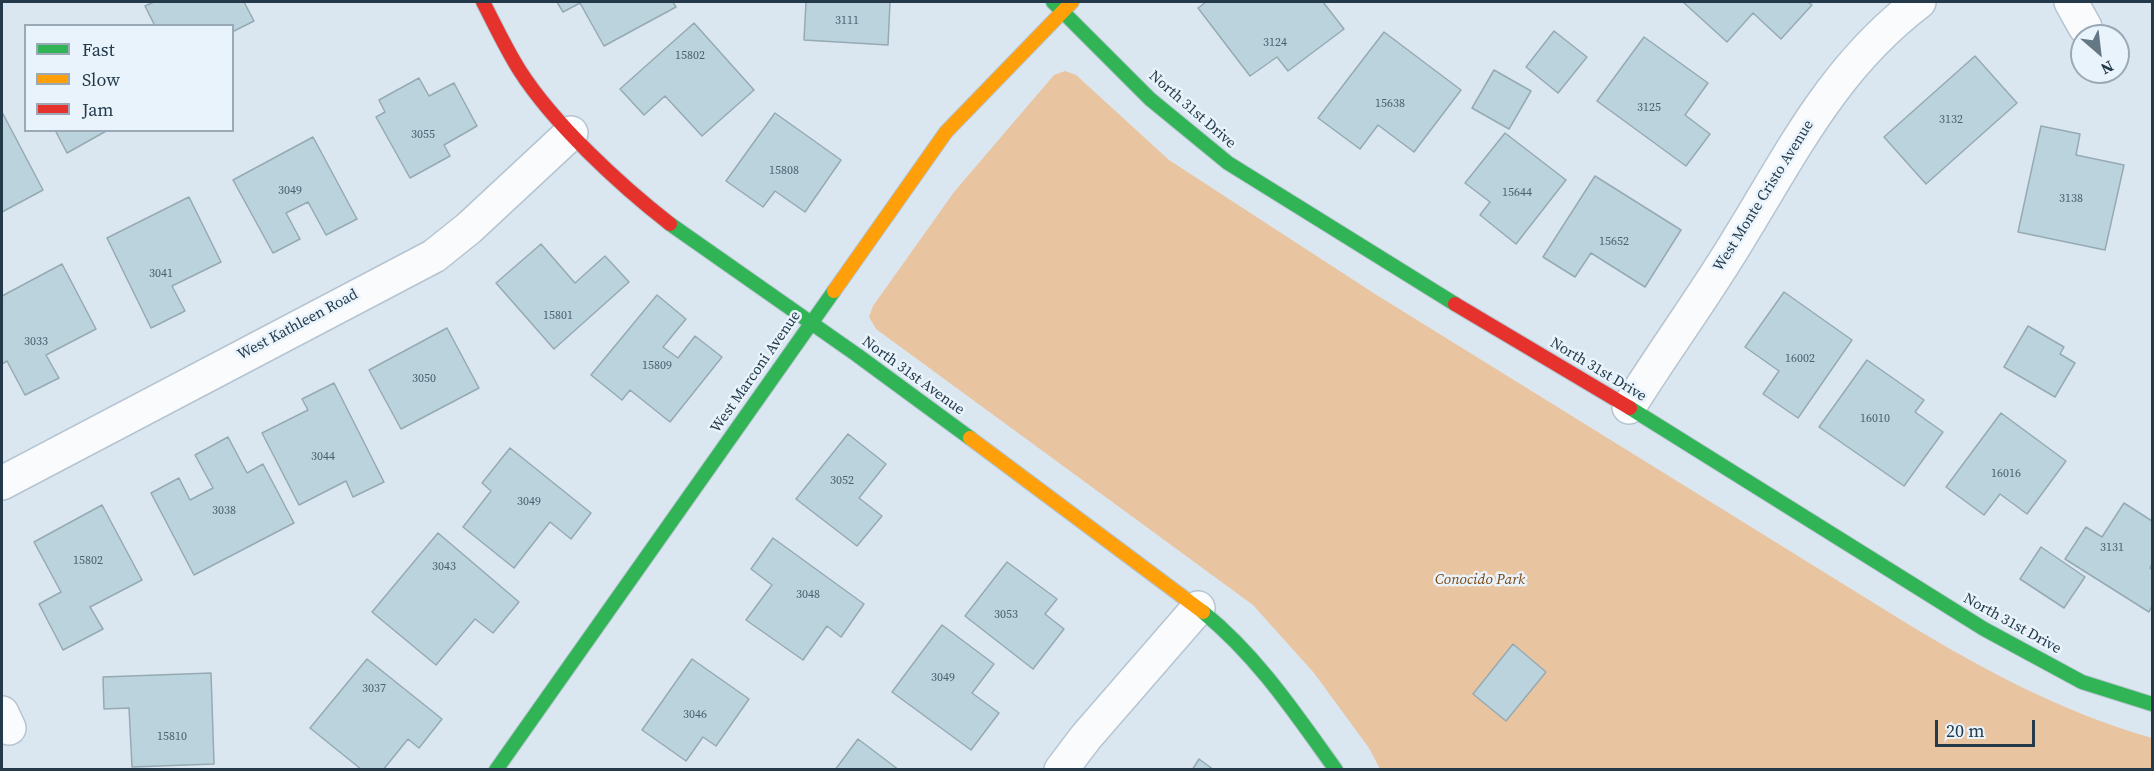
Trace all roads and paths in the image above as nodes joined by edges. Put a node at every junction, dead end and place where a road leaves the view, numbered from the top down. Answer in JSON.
{"nodes":[{"id":1,"x":483,"y":2,"type":"edge"},
{"id":2,"x":1919,"y":2,"type":"edge"},
{"id":3,"x":1063,"y":5,"type":"edge"},
{"id":4,"x":571,"y":133,"type":"junction"},
{"id":5,"x":811,"y":324,"type":"junction"},
{"id":6,"x":1629,"y":407,"type":"junction"},
{"id":7,"x":2,"y":483,"type":"edge"},
{"id":8,"x":1198,"y":608,"type":"junction"},
{"id":9,"x":2152,"y":704,"type":"edge"},
{"id":10,"x":496,"y":770,"type":"edge"},
{"id":11,"x":1061,"y":770,"type":"edge"},
{"id":12,"x":1335,"y":770,"type":"edge"}],
"edges":[{"from":1,"to":4,"type":"street","name":"North 31st Avenue"},
{"from":2,"to":6,"type":"street","name":"West Monte Cristo Avenue"},
{"from":3,"to":5,"type":"street","name":"West Marconi Avenue"},
{"from":3,"to":6,"type":"street","name":"North 31st Drive"},
{"from":4,"to":5,"type":"street","name":"North 31st Avenue"},
{"from":4,"to":7,"type":"street","name":"West Kathleen Road"},
{"from":5,"to":8,"type":"street","name":"North 31st Avenue"},
{"from":5,"to":10,"type":"street","name":"West Marconi Avenue"},
{"from":6,"to":9,"type":"street","name":"North 31st Drive"},
{"from":8,"to":11,"type":"street"},
{"from":8,"to":12,"type":"street","name":"North 31st Avenue"}]}
